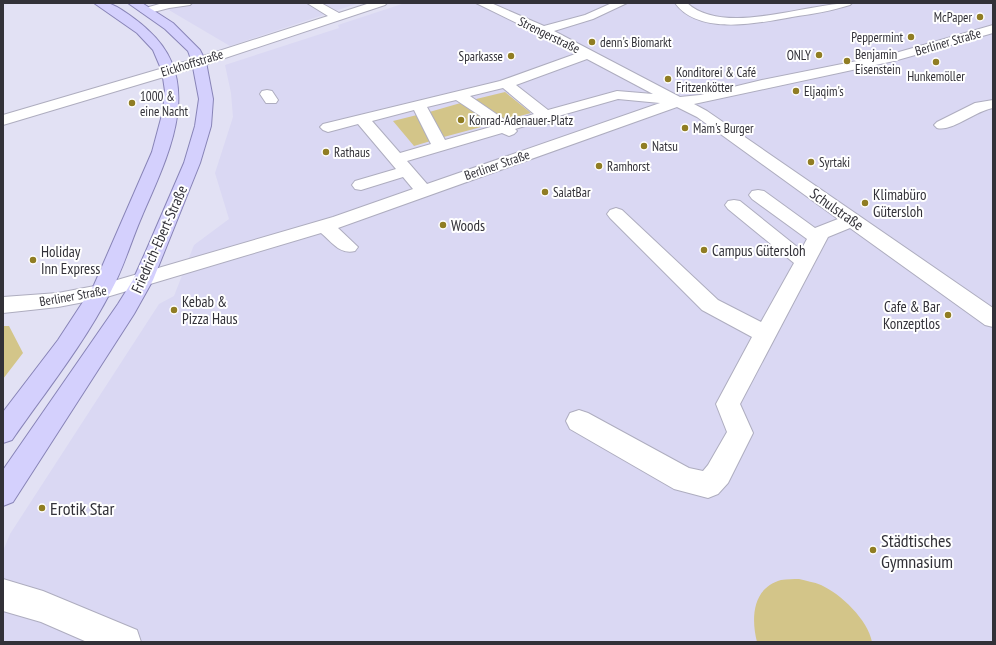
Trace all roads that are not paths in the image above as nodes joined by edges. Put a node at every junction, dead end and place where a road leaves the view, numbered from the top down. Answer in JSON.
{"nodes":[{"id":1,"x":100,"y":3,"type":"edge"},
{"id":2,"x":134,"y":3,"type":"edge"},
{"id":3,"x":186,"y":3,"type":"edge"},
{"id":4,"x":313,"y":3,"type":"edge"},
{"id":5,"x":482,"y":3,"type":"edge"},
{"id":6,"x":621,"y":3,"type":"edge"},
{"id":7,"x":681,"y":3,"type":"edge"},
{"id":8,"x":846,"y":3,"type":"edge"},
{"id":9,"x":381,"y":8,"type":"edge"},
{"id":10,"x":146,"y":11,"type":"junction"},
{"id":11,"x":338,"y":17,"type":"junction"},
{"id":12,"x":993,"y":29,"type":"edge"},
{"id":13,"x":543,"y":30,"type":"junction"},
{"id":14,"x":588,"y":54,"type":"junction"},
{"id":15,"x":199,"y":62,"type":"junction"},
{"id":16,"x":870,"y":62,"type":"junction"},
{"id":17,"x":169,"y":70,"type":"junction"},
{"id":18,"x":887,"y":70,"type":"dead end"},
{"id":19,"x":505,"y":84,"type":"junction"},
{"id":20,"x":762,"y":84,"type":"junction"},
{"id":21,"x":774,"y":91,"type":"dead end"},
{"id":22,"x":448,"y":95,"type":"junction"},
{"id":23,"x":679,"y":101,"type":"junction"},
{"id":24,"x":993,"y":104,"type":"edge"},
{"id":25,"x":419,"y":105,"type":"junction"},
{"id":26,"x":547,"y":117,"type":"junction"},
{"id":27,"x":360,"y":118,"type":"junction"},
{"id":28,"x":3,"y":120,"type":"edge"},
{"id":29,"x":942,"y":125,"type":"dead end"},
{"id":30,"x":328,"y":127,"type":"dead end"},
{"id":31,"x":507,"y":129,"type":"junction"},
{"id":32,"x":440,"y":146,"type":"junction"},
{"id":33,"x":395,"y":159,"type":"junction"},
{"id":34,"x":406,"y":171,"type":"junction"},
{"id":35,"x":362,"y":185,"type":"dead end"},
{"id":36,"x":424,"y":191,"type":"junction"},
{"id":37,"x":758,"y":195,"type":"dead end"},
{"id":38,"x":734,"y":205,"type":"dead end"},
{"id":39,"x":616,"y":214,"type":"dead end"},
{"id":40,"x":853,"y":220,"type":"junction"},
{"id":41,"x":318,"y":228,"type":"junction"},
{"id":42,"x":818,"y":237,"type":"junction"},
{"id":43,"x":340,"y":249,"type":"dead end"},
{"id":44,"x":805,"y":260,"type":"junction"},
{"id":45,"x":143,"y":280,"type":"junction"},
{"id":46,"x":100,"y":292,"type":"junction"},
{"id":47,"x":3,"y":305,"type":"edge"},
{"id":48,"x":993,"y":319,"type":"edge"},
{"id":49,"x":765,"y":334,"type":"junction"},
{"id":50,"x":579,"y":421,"type":"dead end"},
{"id":51,"x":3,"y":432,"type":"edge"},
{"id":52,"x":3,"y":494,"type":"edge"},
{"id":53,"x":3,"y":595,"type":"edge"},
{"id":54,"x":125,"y":642,"type":"edge"}],
"edges":[{"from":1,"to":17,"type":"main road"},
{"from":2,"to":10,"type":"main road","name":"Friedrich-Ebert-Straße"},
{"from":3,"to":10,"type":"street"},
{"from":4,"to":11,"type":"street"},
{"from":5,"to":13,"type":"street","name":"Strengerstraße"},
{"from":6,"to":13,"type":"street"},
{"from":7,"to":8,"type":"street"},
{"from":9,"to":11,"type":"street","name":"Eickhoffstraße"},
{"from":10,"to":15,"type":"main road","name":"Friedrich-Ebert-Straße"},
{"from":11,"to":15,"type":"street","name":"Eickhoffstraße"},
{"from":12,"to":16,"type":"street","name":"Berliner Straße"},
{"from":13,"to":14,"type":"street","name":"Strengerstraße"},
{"from":14,"to":19,"type":"street"},
{"from":14,"to":23,"type":"street","name":"Strengerstraße"},
{"from":15,"to":17,"type":"street","name":"Eickhoffstraße"},
{"from":15,"to":45,"type":"main road","name":"Friedrich-Ebert-Straße"},
{"from":16,"to":18,"type":"street"},
{"from":16,"to":20,"type":"street","name":"Berliner Straße"},
{"from":17,"to":28,"type":"street","name":"Eickhoffstraße"},
{"from":17,"to":46,"type":"main road"},
{"from":19,"to":22,"type":"street"},
{"from":19,"to":26,"type":"street"},
{"from":20,"to":21,"type":"street"},
{"from":20,"to":23,"type":"street","name":"Berliner Straße"},
{"from":22,"to":25,"type":"street"},
{"from":22,"to":31,"type":"street"},
{"from":23,"to":26,"type":"street"},
{"from":23,"to":36,"type":"street","name":"Berliner Straße"},
{"from":23,"to":40,"type":"street","name":"Schulstraße"},
{"from":24,"to":29,"type":"street"},
{"from":25,"to":27,"type":"street"},
{"from":25,"to":32,"type":"street"},
{"from":26,"to":31,"type":"street"},
{"from":27,"to":30,"type":"street"},
{"from":27,"to":33,"type":"street"},
{"from":31,"to":32,"type":"street"},
{"from":32,"to":33,"type":"street"},
{"from":33,"to":34,"type":"street"},
{"from":34,"to":35,"type":"street"},
{"from":34,"to":36,"type":"street"},
{"from":36,"to":41,"type":"street","name":"Berliner Straße"},
{"from":37,"to":42,"type":"street"},
{"from":38,"to":44,"type":"street"},
{"from":39,"to":49,"type":"street"},
{"from":40,"to":42,"type":"street"},
{"from":40,"to":48,"type":"street","name":"Schulstraße"},
{"from":41,"to":43,"type":"street"},
{"from":41,"to":45,"type":"street","name":"Berliner Straße"},
{"from":42,"to":44,"type":"street"},
{"from":44,"to":49,"type":"street"},
{"from":45,"to":46,"type":"street","name":"Berliner Straße"},
{"from":45,"to":52,"type":"main road","name":"Friedrich-Ebert-Straße"},
{"from":46,"to":47,"type":"street","name":"Berliner Straße"},
{"from":46,"to":51,"type":"main road"},
{"from":49,"to":50,"type":"street"},
{"from":53,"to":54,"type":"street"}]}
